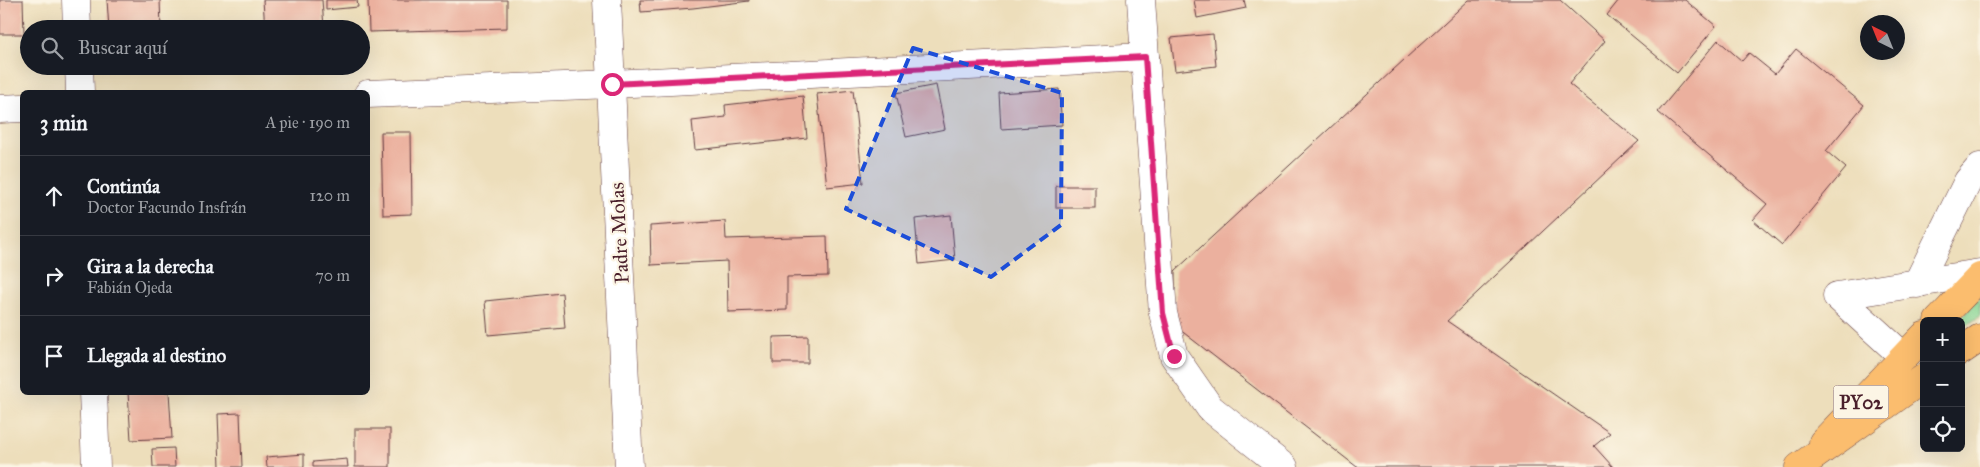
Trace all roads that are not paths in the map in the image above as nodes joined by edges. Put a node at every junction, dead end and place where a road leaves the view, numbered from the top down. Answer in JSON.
{"nodes":[{"id":1,"x":76,"y":0,"type":"edge"},
{"id":2,"x":607,"y":0,"type":"edge"},
{"id":3,"x":1141,"y":0,"type":"edge"},
{"id":4,"x":77,"y":20,"type":"edge"},
{"id":5,"x":1145,"y":57,"type":"junction"},
{"id":6,"x":79,"y":75,"type":"edge"},
{"id":7,"x":612,"y":84,"type":"junction"},
{"id":8,"x":80,"y":90,"type":"edge"},
{"id":9,"x":370,"y":94,"type":"edge"},
{"id":10,"x":20,"y":108,"type":"edge"},
{"id":11,"x":0,"y":109,"type":"edge"},
{"id":12,"x":1980,"y":168,"type":"edge"},
{"id":13,"x":1980,"y":273,"type":"edge"},
{"id":14,"x":1980,"y":277,"type":"edge"},
{"id":15,"x":1916,"y":284,"type":"junction"},
{"id":16,"x":1942,"y":317,"type":"edge"},
{"id":17,"x":1980,"y":338,"type":"edge"},
{"id":18,"x":1920,"y":340,"type":"edge"},
{"id":19,"x":1965,"y":348,"type":"edge"},
{"id":20,"x":1904,"y":357,"type":"junction"},
{"id":21,"x":1920,"y":381,"type":"edge"},
{"id":22,"x":93,"y":395,"type":"edge"},
{"id":23,"x":96,"y":467,"type":"edge"},
{"id":24,"x":629,"y":467,"type":"edge"},
{"id":25,"x":1284,"y":467,"type":"edge"},
{"id":26,"x":1799,"y":467,"type":"edge"}],
"edges":[{"from":1,"to":4,"type":"street"},
{"from":2,"to":7,"type":"street","name":"Padre Molas"},
{"from":3,"to":5,"type":"street"},
{"from":5,"to":7,"type":"street"},
{"from":5,"to":25,"type":"street"},
{"from":6,"to":8,"type":"street"},
{"from":7,"to":9,"type":"street"},
{"from":7,"to":24,"type":"street","name":"Padre Molas"},
{"from":10,"to":11,"type":"street"},
{"from":12,"to":15,"type":"street"},
{"from":13,"to":15,"type":"street"},
{"from":14,"to":16,"type":"main road"},
{"from":15,"to":20,"type":"street"},
{"from":17,"to":19,"type":"main road"},
{"from":18,"to":20,"type":"main road","number":"PY02"},
{"from":20,"to":26,"type":"main road","number":"PY02"},
{"from":21,"to":26,"type":"main road","number":"PY02"},
{"from":22,"to":23,"type":"street"}]}
